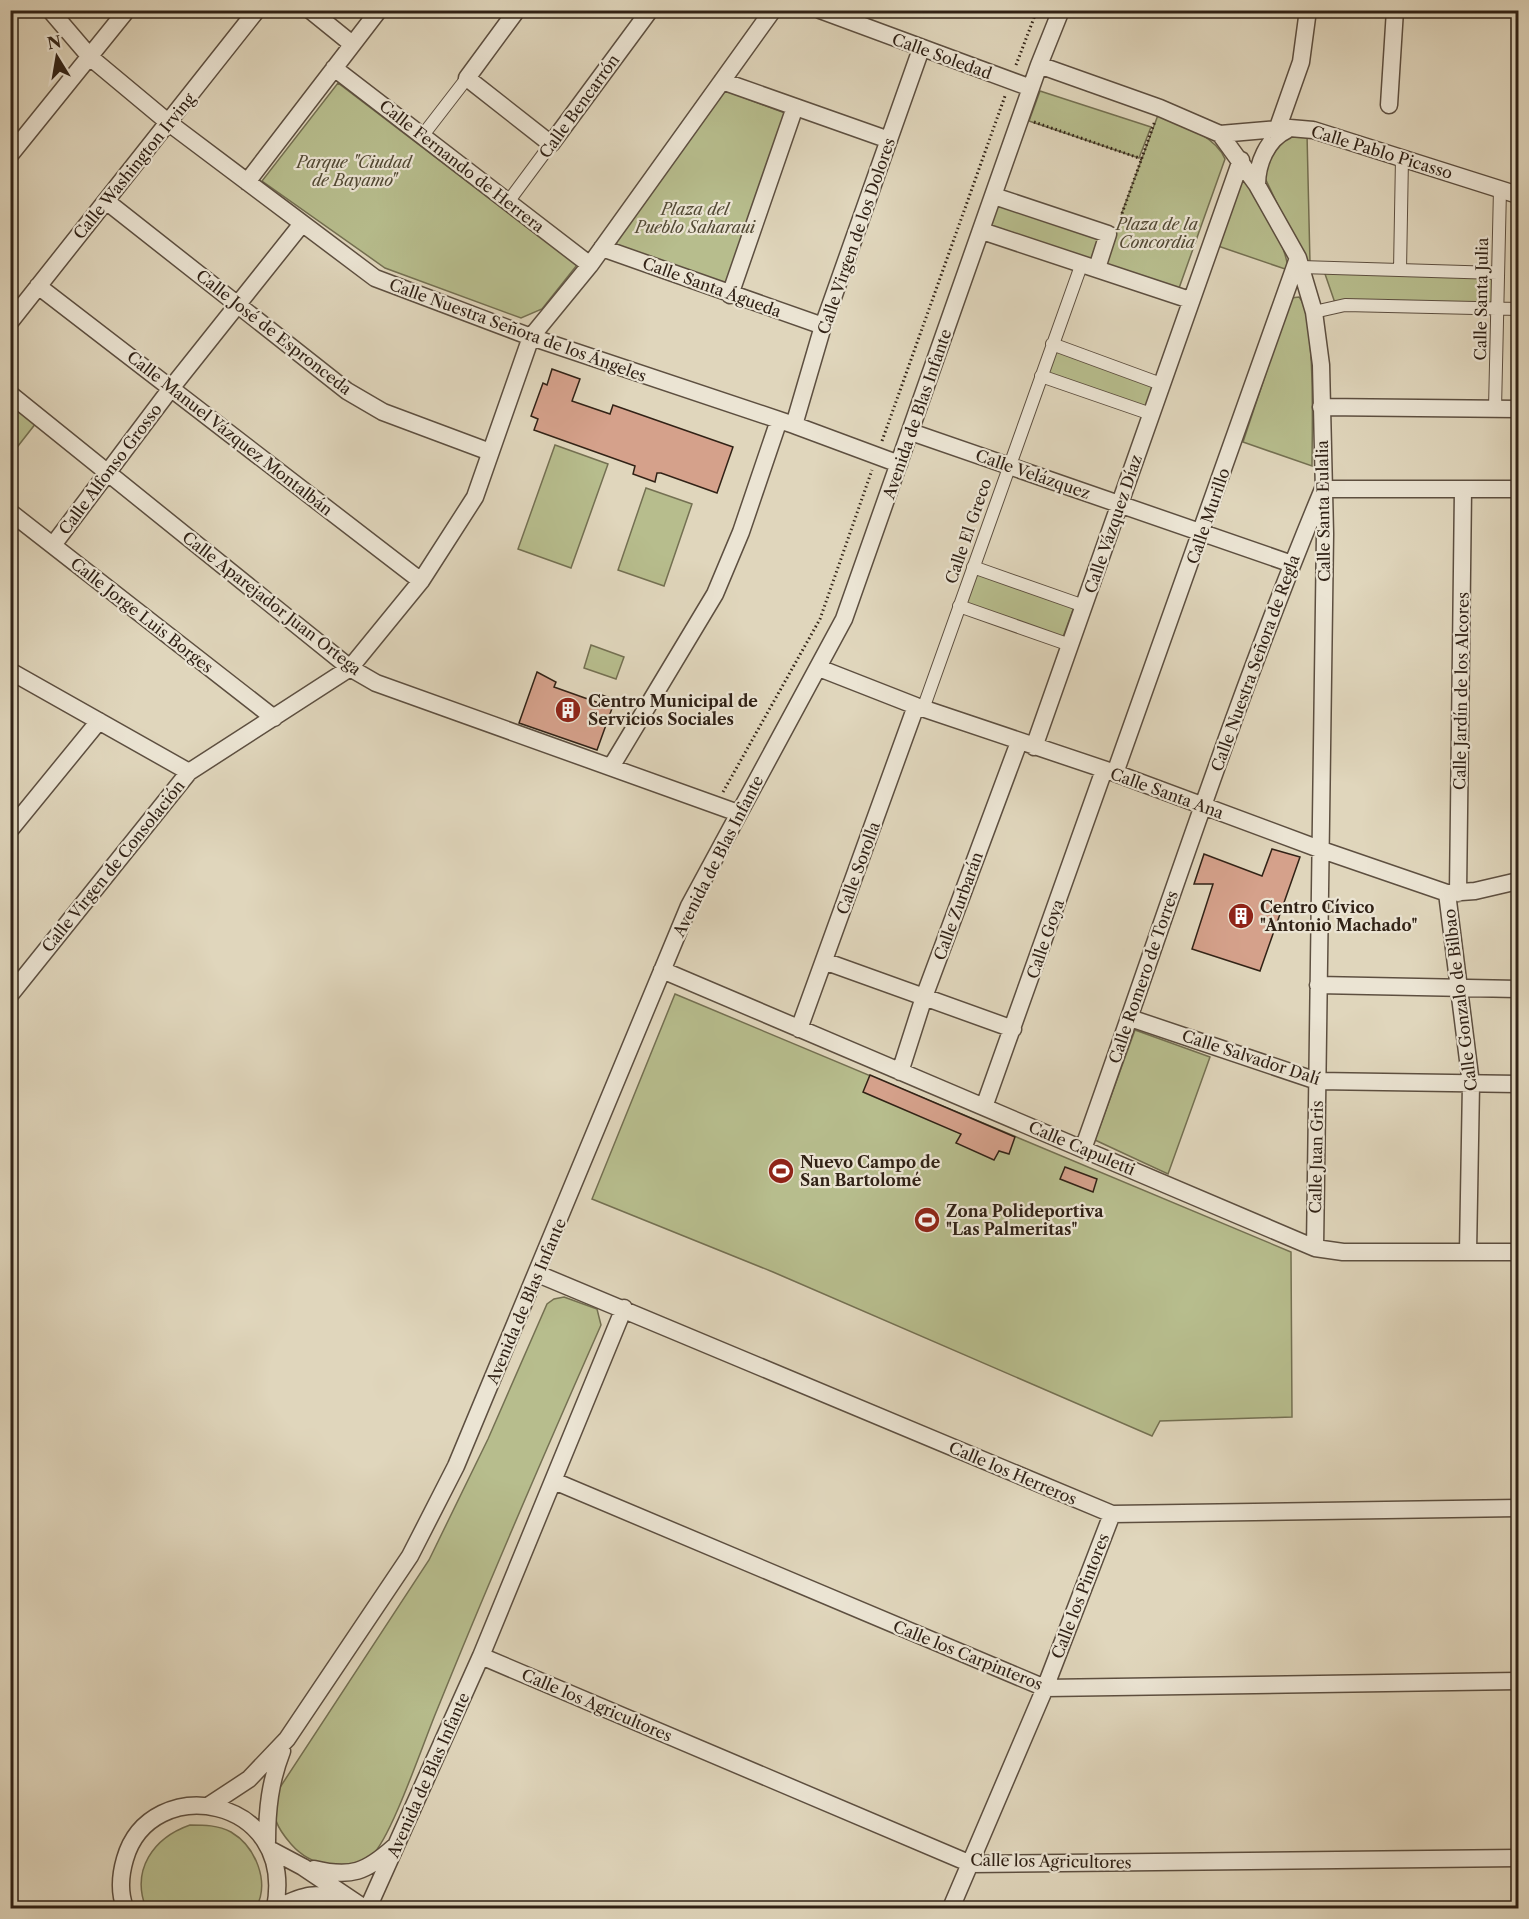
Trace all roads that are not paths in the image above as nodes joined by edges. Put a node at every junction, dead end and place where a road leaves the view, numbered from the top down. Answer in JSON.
{"nodes":[{"id":1,"x":50,"y":10,"type":"edge"},
{"id":2,"x":128,"y":10,"type":"edge"},
{"id":3,"x":257,"y":10,"type":"edge"},
{"id":4,"x":310,"y":10,"type":"edge"},
{"id":5,"x":379,"y":10,"type":"edge"},
{"id":6,"x":517,"y":10,"type":"edge"},
{"id":7,"x":650,"y":10,"type":"edge"},
{"id":8,"x":773,"y":10,"type":"edge"},
{"id":9,"x":820,"y":10,"type":"edge"},
{"id":10,"x":1061,"y":10,"type":"edge"},
{"id":11,"x":1308,"y":10,"type":"edge"},
{"id":12,"x":1395,"y":10,"type":"edge"},
{"id":13,"x":352,"y":44,"type":"junction"},
{"id":14,"x":921,"y":49,"type":"junction"},
{"id":15,"x":91,"y":58,"type":"junction"},
{"id":16,"x":1039,"y":65,"type":"junction"},
{"id":17,"x":334,"y":68,"type":"junction"},
{"id":18,"x":467,"y":78,"type":"junction"},
{"id":19,"x":722,"y":81,"type":"junction"},
{"id":20,"x":1031,"y":88,"type":"junction"},
{"id":21,"x":1389,"y":105,"type":"dead end"},
{"id":22,"x":795,"y":107,"type":"junction"},
{"id":23,"x":169,"y":123,"type":"junction"},
{"id":24,"x":1284,"y":129,"type":"junction"},
{"id":25,"x":1220,"y":134,"type":"junction"},
{"id":26,"x":423,"y":135,"type":"junction"},
{"id":27,"x":889,"y":140,"type":"junction"},
{"id":28,"x":551,"y":144,"type":"junction"},
{"id":29,"x":12,"y":151,"type":"edge"},
{"id":30,"x":1402,"y":158,"type":"junction"},
{"id":31,"x":1241,"y":160,"type":"junction"},
{"id":32,"x":247,"y":182,"type":"junction"},
{"id":33,"x":1257,"y":185,"type":"junction"},
{"id":34,"x":1500,"y":189,"type":"junction"},
{"id":35,"x":1518,"y":195,"type":"edge"},
{"id":36,"x":994,"y":196,"type":"junction"},
{"id":37,"x":106,"y":201,"type":"junction"},
{"id":38,"x":508,"y":202,"type":"junction"},
{"id":39,"x":301,"y":225,"type":"junction"},
{"id":40,"x":982,"y":231,"type":"junction"},
{"id":41,"x":602,"y":248,"type":"junction"},
{"id":42,"x":1299,"y":262,"type":"junction"},
{"id":43,"x":590,"y":265,"type":"junction"},
{"id":44,"x":1089,"y":265,"type":"junction"},
{"id":45,"x":1400,"y":270,"type":"junction"},
{"id":46,"x":1497,"y":273,"type":"junction"},
{"id":47,"x":38,"y":286,"type":"junction"},
{"id":48,"x":730,"y":295,"type":"junction"},
{"id":49,"x":1190,"y":300,"type":"junction"},
{"id":50,"x":238,"y":304,"type":"junction"},
{"id":51,"x":1497,"y":308,"type":"junction"},
{"id":52,"x":1518,"y":309,"type":"edge"},
{"id":53,"x":1314,"y":312,"type":"junction"},
{"id":54,"x":10,"y":322,"type":"edge"},
{"id":55,"x":823,"y":326,"type":"junction"},
{"id":56,"x":531,"y":337,"type":"junction"},
{"id":57,"x":1052,"y":344,"type":"junction"},
{"id":58,"x":1041,"y":376,"type":"junction"},
{"id":59,"x":1161,"y":384,"type":"junction"},
{"id":60,"x":172,"y":387,"type":"junction"},
{"id":61,"x":10,"y":394,"type":"edge"},
{"id":62,"x":1322,"y":407,"type":"junction"},
{"id":63,"x":1495,"y":409,"type":"junction"},
{"id":64,"x":1518,"y":409,"type":"edge"},
{"id":65,"x":1151,"y":414,"type":"junction"},
{"id":66,"x":787,"y":422,"type":"junction"},
{"id":67,"x":911,"y":432,"type":"junction"},
{"id":68,"x":490,"y":452,"type":"junction"},
{"id":69,"x":899,"y":464,"type":"junction"},
{"id":70,"x":1008,"y":465,"type":"junction"},
{"id":71,"x":108,"y":473,"type":"junction"},
{"id":72,"x":1323,"y":489,"type":"junction"},
{"id":73,"x":1518,"y":489,"type":"edge"},
{"id":74,"x":1463,"y":490,"type":"junction"},
{"id":75,"x":1120,"y":504,"type":"junction"},
{"id":76,"x":10,"y":512,"type":"edge"},
{"id":77,"x":1203,"y":532,"type":"junction"},
{"id":78,"x":53,"y":545,"type":"junction"},
{"id":79,"x":1292,"y":564,"type":"junction"},
{"id":80,"x":974,"y":567,"type":"junction"},
{"id":81,"x":421,"y":581,"type":"junction"},
{"id":82,"x":959,"y":606,"type":"junction"},
{"id":83,"x":1084,"y":606,"type":"junction"},
{"id":84,"x":1070,"y":645,"type":"junction"},
{"id":85,"x":350,"y":668,"type":"junction"},
{"id":86,"x":819,"y":668,"type":"junction"},
{"id":87,"x":10,"y":671,"type":"edge"},
{"id":88,"x":920,"y":707,"type":"junction"},
{"id":89,"x":274,"y":718,"type":"junction"},
{"id":90,"x":99,"y":721,"type":"junction"},
{"id":91,"x":1027,"y":745,"type":"junction"},
{"id":92,"x":611,"y":767,"type":"junction"},
{"id":93,"x":189,"y":772,"type":"junction"},
{"id":94,"x":1109,"y":772,"type":"junction"},
{"id":95,"x":1202,"y":805,"type":"junction"},
{"id":96,"x":738,"y":813,"type":"junction"},
{"id":97,"x":10,"y":830,"type":"edge"},
{"id":98,"x":1322,"y":850,"type":"junction"},
{"id":99,"x":1518,"y":880,"type":"edge"},
{"id":100,"x":1453,"y":893,"type":"junction"},
{"id":101,"x":824,"y":961,"type":"junction"},
{"id":102,"x":662,"y":970,"type":"junction"},
{"id":103,"x":1318,"y":985,"type":"junction"},
{"id":104,"x":13,"y":986,"type":"edge"},
{"id":105,"x":1458,"y":989,"type":"junction"},
{"id":106,"x":1518,"y":989,"type":"edge"},
{"id":107,"x":924,"y":997,"type":"junction"},
{"id":108,"x":1130,"y":1018,"type":"junction"},
{"id":109,"x":799,"y":1029,"type":"junction"},
{"id":110,"x":1013,"y":1029,"type":"junction"},
{"id":111,"x":900,"y":1072,"type":"junction"},
{"id":112,"x":1317,"y":1081,"type":"junction"},
{"id":113,"x":1471,"y":1084,"type":"junction"},
{"id":114,"x":1518,"y":1084,"type":"edge"},
{"id":115,"x":984,"y":1107,"type":"junction"},
{"id":116,"x":1083,"y":1149,"type":"junction"},
{"id":117,"x":1314,"y":1248,"type":"junction"},
{"id":118,"x":1468,"y":1252,"type":"junction"},
{"id":119,"x":1518,"y":1252,"type":"edge"},
{"id":120,"x":538,"y":1274,"type":"junction"},
{"id":121,"x":624,"y":1308,"type":"junction"},
{"id":122,"x":554,"y":1481,"type":"junction"},
{"id":123,"x":1518,"y":1508,"type":"edge"},
{"id":124,"x":1112,"y":1515,"type":"junction"},
{"id":125,"x":481,"y":1656,"type":"junction"},
{"id":126,"x":1518,"y":1681,"type":"edge"},
{"id":127,"x":1045,"y":1688,"type":"junction"},
{"id":128,"x":287,"y":1739,"type":"junction"},
{"id":129,"x":208,"y":1806,"type":"junction"},
{"id":130,"x":399,"y":1843,"type":"junction"},
{"id":131,"x":269,"y":1846,"type":"junction"},
{"id":132,"x":1518,"y":1858,"type":"edge"},
{"id":133,"x":971,"y":1864,"type":"junction"},
{"id":134,"x":303,"y":1867,"type":"junction"},
{"id":135,"x":125,"y":1908,"type":"edge"},
{"id":136,"x":275,"y":1908,"type":"edge"},
{"id":137,"x":365,"y":1908,"type":"edge"},
{"id":138,"x":951,"y":1908,"type":"edge"}],
"edges":[{"from":1,"to":15,"type":"street","name":"Calle Nuestra Señora de los Ángeles"},
{"from":2,"to":15,"type":"street"},
{"from":3,"to":23,"type":"street","name":"Calle Washington Irving"},
{"from":4,"to":13,"type":"street"},
{"from":5,"to":13,"type":"street"},
{"from":6,"to":18,"type":"street"},
{"from":7,"to":28,"type":"street","name":"Calle Bencarrón"},
{"from":8,"to":19,"type":"street","name":"Calle Virgen de Consolación"},
{"from":9,"to":14,"type":"street","name":"Calle Soledad"},
{"from":10,"to":16,"type":"street","name":"Avenida de Blas Infante"},
{"from":11,"to":24,"type":"street"},
{"from":12,"to":21,"type":"street"},
{"from":13,"to":17,"type":"street"},
{"from":14,"to":20,"type":"street","name":"Calle Soledad"},
{"from":14,"to":27,"type":"street","name":"Calle Virgen de los Dolores"},
{"from":15,"to":23,"type":"street","name":"Calle Nuestra Señora de los Ángeles"},
{"from":15,"to":29,"type":"street"},
{"from":16,"to":20,"type":"street","name":"Avenida de Blas Infante"},
{"from":16,"to":25,"type":"street","name":"Calle Pablo Picasso"},
{"from":17,"to":26,"type":"street","name":"Calle Fernando de Herrera"},
{"from":17,"to":32,"type":"street"},
{"from":18,"to":26,"type":"street"},
{"from":18,"to":28,"type":"street"},
{"from":19,"to":22,"type":"street"},
{"from":19,"to":41,"type":"street","name":"Calle Virgen de Consolación"},
{"from":20,"to":36,"type":"street","name":"Avenida de Blas Infante"},
{"from":22,"to":27,"type":"street"},
{"from":22,"to":48,"type":"street"},
{"from":23,"to":32,"type":"street","name":"Calle Nuestra Señora de los Ángeles"},
{"from":23,"to":37,"type":"street","name":"Calle Washington Irving"},
{"from":24,"to":25,"type":"street","name":"Calle Pablo Picasso"},
{"from":24,"to":30,"type":"street","name":"Calle Pablo Picasso"},
{"from":24,"to":33,"type":"street"},
{"from":25,"to":31,"type":"street","name":"Calle Santa Eulalia"},
{"from":26,"to":38,"type":"street","name":"Calle Fernando de Herrera"},
{"from":27,"to":55,"type":"street","name":"Calle Virgen de los Dolores"},
{"from":28,"to":38,"type":"street","name":"Calle Bencarrón"},
{"from":30,"to":34,"type":"street","name":"Calle Pablo Picasso"},
{"from":30,"to":45,"type":"street"},
{"from":31,"to":33,"type":"street","name":"Calle Santa Eulalia"},
{"from":31,"to":49,"type":"street","name":"Calle Vázquez Díaz"},
{"from":32,"to":39,"type":"street","name":"Calle Nuestra Señora de los Ángeles"},
{"from":33,"to":42,"type":"street","name":"Calle Santa Eulalia"},
{"from":34,"to":35,"type":"street","name":"Calle Pablo Picasso"},
{"from":34,"to":46,"type":"street","name":"Calle Santa Julia"},
{"from":36,"to":40,"type":"street","name":"Avenida de Blas Infante"},
{"from":36,"to":44,"type":"street"},
{"from":37,"to":47,"type":"street","name":"Calle Washington Irving"},
{"from":37,"to":50,"type":"street","name":"Calle José de Espronceda"},
{"from":38,"to":43,"type":"street","name":"Calle Fernando de Herrera"},
{"from":39,"to":50,"type":"street","name":"Calle Alfonso Grosso"},
{"from":39,"to":56,"type":"street","name":"Calle Nuestra Señora de los Ángeles"},
{"from":40,"to":44,"type":"street"},
{"from":40,"to":67,"type":"street","name":"Avenida de Blas Infante"},
{"from":41,"to":43,"type":"street","name":"Calle Virgen de Consolación"},
{"from":41,"to":48,"type":"street","name":"Calle Santa Águeda"},
{"from":42,"to":45,"type":"street"},
{"from":42,"to":53,"type":"street","name":"Calle Santa Eulalia"},
{"from":42,"to":77,"type":"street","name":"Calle Murillo"},
{"from":43,"to":56,"type":"street","name":"Calle Virgen de Consolación"},
{"from":44,"to":49,"type":"street"},
{"from":44,"to":57,"type":"street","name":"Calle El Greco"},
{"from":45,"to":46,"type":"street"},
{"from":46,"to":51,"type":"street","name":"Calle Santa Julia"},
{"from":47,"to":54,"type":"street","name":"Calle Washington Irving"},
{"from":47,"to":60,"type":"street","name":"Calle Manuel Vázquez Montalbán"},
{"from":48,"to":55,"type":"street","name":"Calle Santa Águeda"},
{"from":49,"to":59,"type":"street","name":"Calle Vázquez Díaz"},
{"from":50,"to":60,"type":"street","name":"Calle Alfonso Grosso"},
{"from":50,"to":68,"type":"street","name":"Calle José de Espronceda"},
{"from":51,"to":52,"type":"street"},
{"from":51,"to":53,"type":"street"},
{"from":51,"to":63,"type":"street","name":"Calle Santa Julia"},
{"from":53,"to":62,"type":"street","name":"Calle Santa Eulalia"},
{"from":55,"to":66,"type":"street","name":"Calle Virgen de los Dolores"},
{"from":56,"to":66,"type":"street","name":"Calle Nuestra Señora de los Ángeles"},
{"from":56,"to":68,"type":"street","name":"Calle Virgen de Consolación"},
{"from":57,"to":58,"type":"street","name":"Calle El Greco"},
{"from":57,"to":59,"type":"street"},
{"from":58,"to":65,"type":"street"},
{"from":58,"to":70,"type":"street","name":"Calle El Greco"},
{"from":59,"to":65,"type":"street","name":"Calle Vázquez Díaz"},
{"from":60,"to":71,"type":"street","name":"Calle Alfonso Grosso"},
{"from":60,"to":81,"type":"street","name":"Calle Manuel Vázquez Montalbán"},
{"from":61,"to":71,"type":"street","name":"Calle Aparejador Juan Ortega"},
{"from":62,"to":63,"type":"street"},
{"from":62,"to":72,"type":"street","name":"Calle Santa Eulalia"},
{"from":63,"to":64,"type":"street"},
{"from":65,"to":75,"type":"street","name":"Calle Vázquez Díaz"},
{"from":66,"to":69,"type":"street","name":"Calle Nuestra Señora de los Ángeles"},
{"from":66,"to":92,"type":"street","name":"Calle Virgen de los Dolores"},
{"from":67,"to":69,"type":"street","name":"Avenida de Blas Infante"},
{"from":67,"to":70,"type":"street","name":"Calle Velázquez"},
{"from":68,"to":81,"type":"street","name":"Calle Virgen de Consolación"},
{"from":69,"to":86,"type":"street","name":"Avenida de Blas Infante"},
{"from":70,"to":75,"type":"street","name":"Calle Velázquez"},
{"from":70,"to":80,"type":"street","name":"Calle El Greco"},
{"from":71,"to":78,"type":"street","name":"Calle Alfonso Grosso"},
{"from":71,"to":85,"type":"street","name":"Calle Aparejador Juan Ortega"},
{"from":72,"to":74,"type":"street"},
{"from":72,"to":79,"type":"street","name":"Calle Nuestra Señora de Regla"},
{"from":72,"to":98,"type":"street","name":"Calle Santa Eulalia"},
{"from":73,"to":74,"type":"street"},
{"from":74,"to":100,"type":"street","name":"Calle Jardín de los Alcores"},
{"from":75,"to":77,"type":"street","name":"Calle Velázquez"},
{"from":75,"to":83,"type":"street","name":"Calle Vázquez Díaz"},
{"from":76,"to":78,"type":"street","name":"Calle Jorge Luis Borges"},
{"from":77,"to":79,"type":"street","name":"Calle Velázquez"},
{"from":77,"to":94,"type":"street","name":"Calle Murillo"},
{"from":78,"to":89,"type":"street","name":"Calle Jorge Luis Borges"},
{"from":79,"to":95,"type":"street","name":"Calle Nuestra Señora de Regla"},
{"from":80,"to":82,"type":"street","name":"Calle El Greco"},
{"from":80,"to":83,"type":"street"},
{"from":81,"to":85,"type":"street","name":"Calle Virgen de Consolación"},
{"from":82,"to":84,"type":"street"},
{"from":82,"to":88,"type":"street","name":"Calle El Greco"},
{"from":83,"to":84,"type":"street","name":"Calle Vázquez Díaz"},
{"from":84,"to":91,"type":"street","name":"Calle Vázquez Díaz"},
{"from":85,"to":89,"type":"street","name":"Calle Virgen de Consolación"},
{"from":85,"to":92,"type":"street","name":"Calle Aparejador Juan Ortega"},
{"from":86,"to":88,"type":"street","name":"Calle Santa Ana"},
{"from":86,"to":96,"type":"street","name":"Avenida de Blas Infante"},
{"from":87,"to":90,"type":"street"},
{"from":88,"to":91,"type":"street","name":"Calle Santa Ana"},
{"from":88,"to":101,"type":"street","name":"Calle Sorolla"},
{"from":89,"to":93,"type":"street","name":"Calle Virgen de Consolación"},
{"from":90,"to":93,"type":"street"},
{"from":90,"to":97,"type":"street"},
{"from":91,"to":94,"type":"street","name":"Calle Santa Ana"},
{"from":91,"to":107,"type":"street","name":"Calle Zurbarán"},
{"from":92,"to":96,"type":"street","name":"Calle Aparejador Juan Ortega"},
{"from":93,"to":104,"type":"street","name":"Calle Virgen de Consolación"},
{"from":94,"to":95,"type":"street","name":"Calle Santa Ana"},
{"from":94,"to":110,"type":"street","name":"Calle Goya"},
{"from":95,"to":98,"type":"street","name":"Calle Santa Ana"},
{"from":95,"to":108,"type":"street","name":"Calle Romero de Torres"},
{"from":96,"to":102,"type":"street","name":"Avenida de Blas Infante"},
{"from":98,"to":100,"type":"street","name":"Calle Santa Ana"},
{"from":98,"to":103,"type":"street","name":"Calle Juan Gris"},
{"from":99,"to":100,"type":"street"},
{"from":100,"to":105,"type":"street","name":"Calle Gonzalo de Bilbao"},
{"from":101,"to":107,"type":"street"},
{"from":101,"to":109,"type":"street","name":"Calle Sorolla"},
{"from":102,"to":109,"type":"street","name":"Calle Capuletti"},
{"from":102,"to":120,"type":"street","name":"Avenida de Blas Infante"},
{"from":103,"to":105,"type":"street"},
{"from":103,"to":112,"type":"street","name":"Calle Juan Gris"},
{"from":105,"to":106,"type":"street"},
{"from":105,"to":113,"type":"street","name":"Calle Gonzalo de Bilbao"},
{"from":107,"to":110,"type":"street"},
{"from":107,"to":111,"type":"street","name":"Calle Zurbarán"},
{"from":108,"to":112,"type":"street","name":"Calle Salvador Dalí"},
{"from":108,"to":116,"type":"street","name":"Calle Romero de Torres"},
{"from":109,"to":111,"type":"street","name":"Calle Capuletti"},
{"from":110,"to":115,"type":"street","name":"Calle Goya"},
{"from":111,"to":115,"type":"street","name":"Calle Capuletti"},
{"from":112,"to":113,"type":"street","name":"Calle Salvador Dalí"},
{"from":112,"to":117,"type":"street","name":"Calle Juan Gris"},
{"from":113,"to":114,"type":"street","name":"Calle Salvador Dalí"},
{"from":113,"to":118,"type":"street","name":"Calle Gonzalo de Bilbao"},
{"from":115,"to":116,"type":"street","name":"Calle Capuletti"},
{"from":116,"to":117,"type":"street","name":"Calle Capuletti"},
{"from":117,"to":118,"type":"street","name":"Calle Capuletti"},
{"from":118,"to":119,"type":"street","name":"Calle Capuletti"},
{"from":120,"to":121,"type":"street","name":"Calle los Herreros"},
{"from":120,"to":128,"type":"street","name":"Avenida de Blas Infante"},
{"from":121,"to":122,"type":"street","name":"Avenida de Blas Infante"},
{"from":121,"to":124,"type":"street","name":"Calle los Herreros"},
{"from":122,"to":125,"type":"street","name":"Avenida de Blas Infante"},
{"from":122,"to":127,"type":"street","name":"Calle los Carpinteros"},
{"from":123,"to":124,"type":"street","name":"Calle los Herreros"},
{"from":124,"to":127,"type":"street","name":"Calle los Pintores"},
{"from":125,"to":130,"type":"street","name":"Avenida de Blas Infante"},
{"from":125,"to":133,"type":"street","name":"Calle los Agricultores"},
{"from":126,"to":127,"type":"street","name":"Calle los Carpinteros"},
{"from":127,"to":133,"type":"street","name":"Calle los Pintores"},
{"from":128,"to":129,"type":"street","name":"Avenida de Blas Infante"},
{"from":128,"to":131,"type":"street","name":"Avenida de Blas Infante"},
{"from":129,"to":131,"type":"street"},
{"from":129,"to":135,"type":"street"},
{"from":130,"to":134,"type":"street"},
{"from":130,"to":137,"type":"street","name":"Avenida de Blas Infante"},
{"from":131,"to":134,"type":"street"},
{"from":131,"to":136,"type":"street"},
{"from":132,"to":133,"type":"street","name":"Calle los Agricultores"},
{"from":133,"to":138,"type":"street","name":"Calle los Pintores"},
{"from":134,"to":137,"type":"street"},
{"from":136,"to":137,"type":"street"}]}
